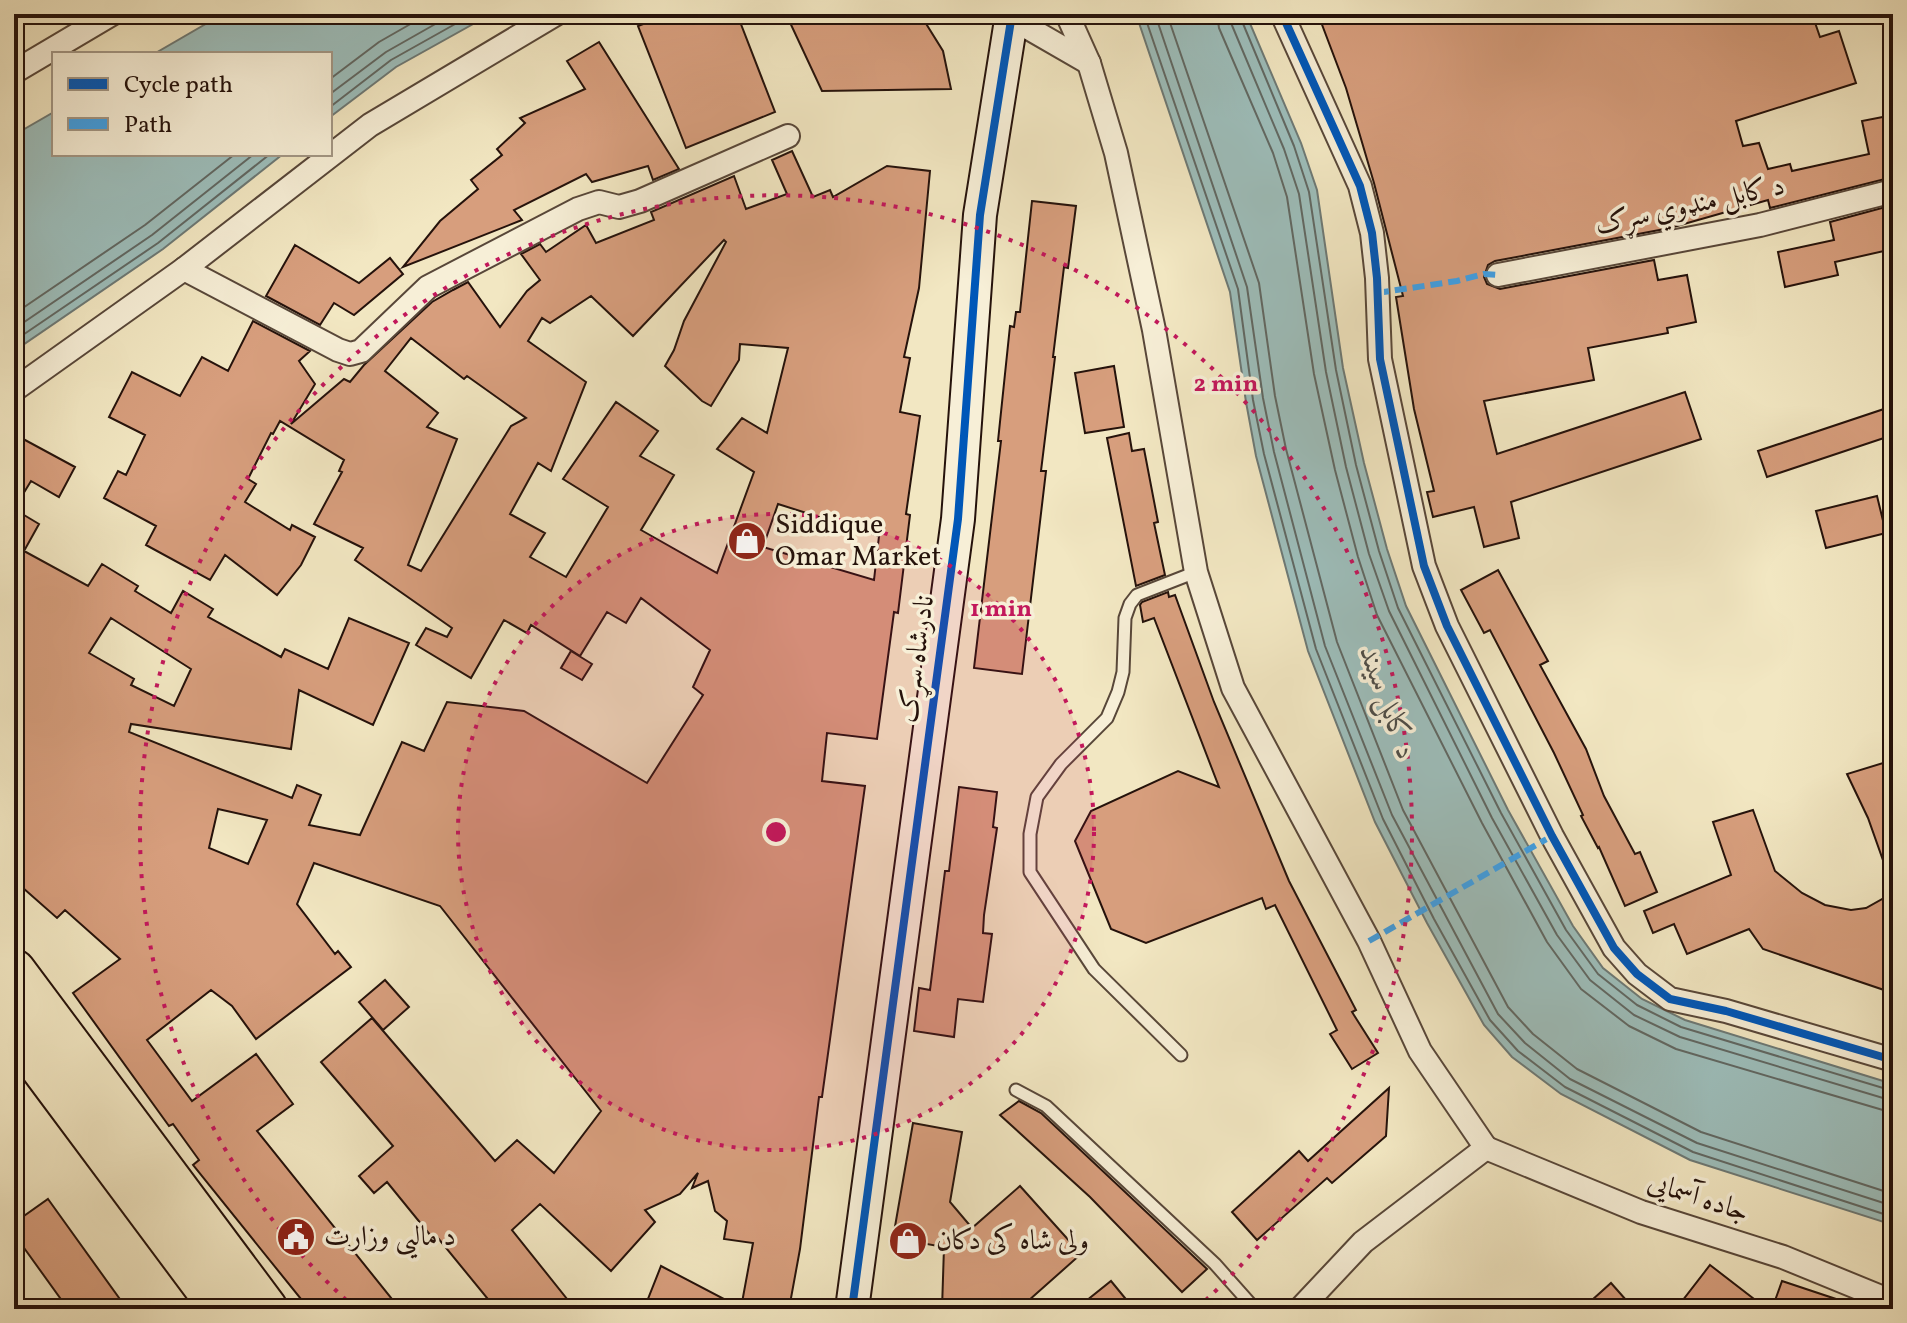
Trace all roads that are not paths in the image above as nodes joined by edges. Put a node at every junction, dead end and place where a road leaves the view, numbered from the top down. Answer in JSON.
{"nodes":[{"id":1,"x":112,"y":14,"type":"edge"},
{"id":2,"x":556,"y":14,"type":"edge"},
{"id":3,"x":1067,"y":14,"type":"edge"},
{"id":4,"x":1282,"y":14,"type":"edge"},
{"id":5,"x":1009,"y":16,"type":"edge"},
{"id":6,"x":1089,"y":63,"type":"junction"},
{"id":7,"x":14,"y":72,"type":"edge"},
{"id":8,"x":788,"y":136,"type":"dead end"},
{"id":9,"x":332,"y":154,"type":"edge"},
{"id":10,"x":330,"y":156,"type":"edge"},
{"id":11,"x":1893,"y":191,"type":"edge"},
{"id":12,"x":184,"y":269,"type":"junction"},
{"id":13,"x":1498,"y":275,"type":"dead end"},
{"id":14,"x":14,"y":390,"type":"edge"},
{"id":15,"x":1196,"y":572,"type":"junction"},
{"id":16,"x":14,"y":971,"type":"edge"},
{"id":17,"x":14,"y":1030,"type":"edge"},
{"id":18,"x":1181,"y":1055,"type":"dead end"},
{"id":19,"x":1893,"y":1060,"type":"edge"},
{"id":20,"x":1016,"y":1090,"type":"dead end"},
{"id":21,"x":1486,"y":1148,"type":"junction"},
{"id":22,"x":1893,"y":1302,"type":"edge"},
{"id":23,"x":222,"y":1309,"type":"edge"},
{"id":24,"x":266,"y":1309,"type":"edge"},
{"id":25,"x":852,"y":1309,"type":"edge"},
{"id":26,"x":1255,"y":1309,"type":"edge"},
{"id":27,"x":1300,"y":1309,"type":"edge"}],
"edges":[{"from":1,"to":7,"type":"street"},
{"from":2,"to":9,"type":"street"},
{"from":3,"to":6,"type":"street"},
{"from":4,"to":19,"type":"street"},
{"from":5,"to":6,"type":"street"},
{"from":5,"to":25,"type":"street","name":"نادرشاه سړک"},
{"from":6,"to":15,"type":"street"},
{"from":8,"to":12,"type":"street"},
{"from":10,"to":12,"type":"street"},
{"from":11,"to":13,"type":"street","name":"د کابل منډوي سړک"},
{"from":12,"to":14,"type":"street"},
{"from":15,"to":18,"type":"lane"},
{"from":15,"to":21,"type":"street"},
{"from":16,"to":24,"type":"highway"},
{"from":17,"to":23,"type":"highway"},
{"from":20,"to":26,"type":"lane"},
{"from":21,"to":22,"type":"street","name":"جاده آسمایی"},
{"from":21,"to":27,"type":"street"}]}
